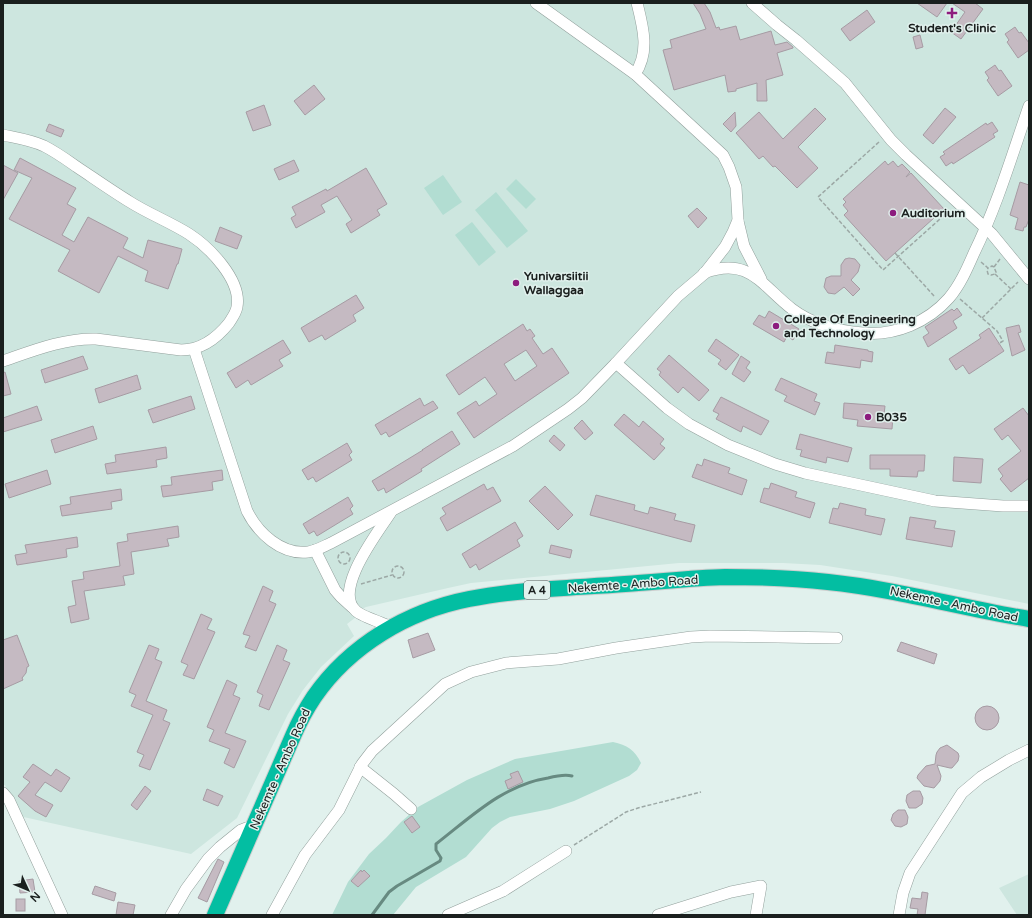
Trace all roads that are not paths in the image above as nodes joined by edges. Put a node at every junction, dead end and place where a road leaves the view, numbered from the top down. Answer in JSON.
{"nodes":[{"id":1,"x":536,"y":3,"type":"edge"},
{"id":2,"x":637,"y":3,"type":"edge"},
{"id":3,"x":752,"y":3,"type":"edge"},
{"id":4,"x":635,"y":74,"type":"junction"},
{"id":5,"x":1029,"y":106,"type":"edge"},
{"id":6,"x":3,"y":135,"type":"edge"},
{"id":7,"x":738,"y":220,"type":"junction"},
{"id":8,"x":986,"y":228,"type":"junction"},
{"id":9,"x":704,"y":274,"type":"junction"},
{"id":10,"x":1027,"y":277,"type":"edge"},
{"id":11,"x":761,"y":280,"type":"junction"},
{"id":12,"x":194,"y":349,"type":"junction"},
{"id":13,"x":3,"y":362,"type":"edge"},
{"id":14,"x":616,"y":363,"type":"junction"},
{"id":15,"x":1027,"y":508,"type":"edge"},
{"id":16,"x":391,"y":512,"type":"junction"},
{"id":17,"x":315,"y":550,"type":"junction"},
{"id":18,"x":352,"y":607,"type":"junction"},
{"id":19,"x":1029,"y":620,"type":"edge"},
{"id":20,"x":392,"y":628,"type":"junction"},
{"id":21,"x":837,"y":638,"type":"dead end"},
{"id":22,"x":1029,"y":750,"type":"edge"},
{"id":23,"x":360,"y":767,"type":"junction"},
{"id":24,"x":3,"y":793,"type":"edge"},
{"id":25,"x":411,"y":809,"type":"dead end"},
{"id":26,"x":253,"y":827,"type":"junction"},
{"id":27,"x":566,"y":851,"type":"road end"},
{"id":28,"x":62,"y":915,"type":"edge"},
{"id":29,"x":172,"y":915,"type":"edge"},
{"id":30,"x":215,"y":915,"type":"edge"},
{"id":31,"x":272,"y":915,"type":"edge"},
{"id":32,"x":448,"y":915,"type":"edge"},
{"id":33,"x":658,"y":915,"type":"edge"},
{"id":34,"x":756,"y":915,"type":"edge"},
{"id":35,"x":899,"y":915,"type":"edge"}],
"edges":[{"from":1,"to":4,"type":"street"},
{"from":2,"to":4,"type":"street"},
{"from":3,"to":8,"type":"street"},
{"from":4,"to":7,"type":"street"},
{"from":5,"to":8,"type":"street"},
{"from":6,"to":12,"type":"street"},
{"from":7,"to":9,"type":"street"},
{"from":7,"to":11,"type":"street"},
{"from":8,"to":10,"type":"street"},
{"from":8,"to":11,"type":"street"},
{"from":9,"to":11,"type":"street"},
{"from":9,"to":14,"type":"street"},
{"from":12,"to":13,"type":"street"},
{"from":12,"to":17,"type":"street"},
{"from":14,"to":15,"type":"street"},
{"from":14,"to":16,"type":"street"},
{"from":16,"to":17,"type":"street"},
{"from":16,"to":18,"type":"street"},
{"from":17,"to":18,"type":"street"},
{"from":18,"to":20,"type":"street"},
{"from":19,"to":20,"type":"highway","name":"Nekemte - Ambo Road","number":"A 4"},
{"from":20,"to":26,"type":"highway","name":"Nekemte - Ambo Road","number":"A 4"},
{"from":21,"to":23,"type":"street"},
{"from":22,"to":35,"type":"street"},
{"from":23,"to":25,"type":"street"},
{"from":23,"to":31,"type":"street"},
{"from":24,"to":28,"type":"street"},
{"from":26,"to":29,"type":"street"},
{"from":26,"to":30,"type":"highway","name":"Nekemte - Ambo Road","number":"A 4"},
{"from":27,"to":32,"type":"street"},
{"from":33,"to":34,"type":"street"}]}
